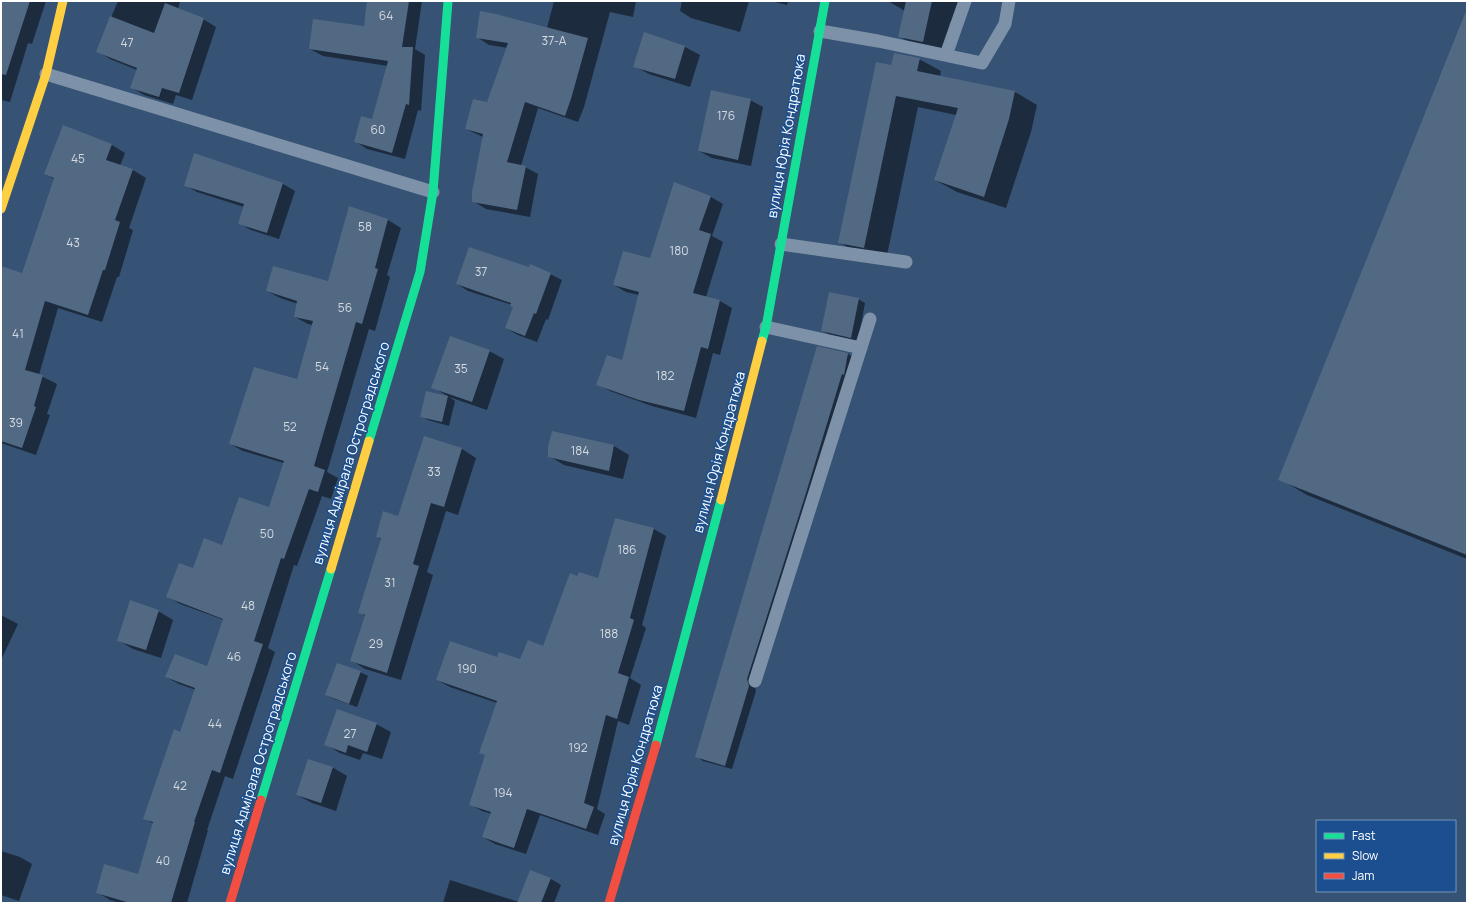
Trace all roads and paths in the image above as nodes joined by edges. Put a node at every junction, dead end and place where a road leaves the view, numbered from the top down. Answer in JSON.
{"nodes":[{"id":1,"x":63,"y":1,"type":"edge"},
{"id":2,"x":448,"y":1,"type":"edge"},
{"id":3,"x":825,"y":1,"type":"edge"},
{"id":4,"x":965,"y":1,"type":"edge"},
{"id":5,"x":1009,"y":1,"type":"edge"},
{"id":6,"x":820,"y":31,"type":"junction"},
{"id":7,"x":946,"y":55,"type":"junction"},
{"id":8,"x":46,"y":74,"type":"junction"},
{"id":9,"x":433,"y":192,"type":"junction"},
{"id":10,"x":1,"y":209,"type":"edge"},
{"id":11,"x":781,"y":244,"type":"junction"},
{"id":12,"x":906,"y":262,"type":"dead end"},
{"id":13,"x":870,"y":319,"type":"dead end"},
{"id":14,"x":766,"y":327,"type":"junction"},
{"id":15,"x":861,"y":348,"type":"junction"},
{"id":16,"x":755,"y":681,"type":"dead end"},
{"id":17,"x":230,"y":903,"type":"edge"},
{"id":18,"x":610,"y":903,"type":"edge"}],
"edges":[{"from":1,"to":8,"type":"street"},
{"from":2,"to":9,"type":"street","name":"вулиця Адмірала Остроградського"},
{"from":3,"to":6,"type":"street","name":"вулиця Юрія Кондратюка"},
{"from":4,"to":7,"type":"lane"},
{"from":5,"to":7,"type":"lane"},
{"from":6,"to":7,"type":"lane"},
{"from":6,"to":11,"type":"street","name":"вулиця Юрія Кондратюка"},
{"from":8,"to":9,"type":"lane"},
{"from":8,"to":10,"type":"street"},
{"from":9,"to":17,"type":"street","name":"вулиця Адмірала Остроградського"},
{"from":11,"to":12,"type":"lane"},
{"from":11,"to":14,"type":"street","name":"вулиця Юрія Кондратюка"},
{"from":13,"to":15,"type":"lane"},
{"from":14,"to":15,"type":"lane"},
{"from":14,"to":18,"type":"street","name":"вулиця Юрія Кондратюка"},
{"from":15,"to":16,"type":"lane"}]}
